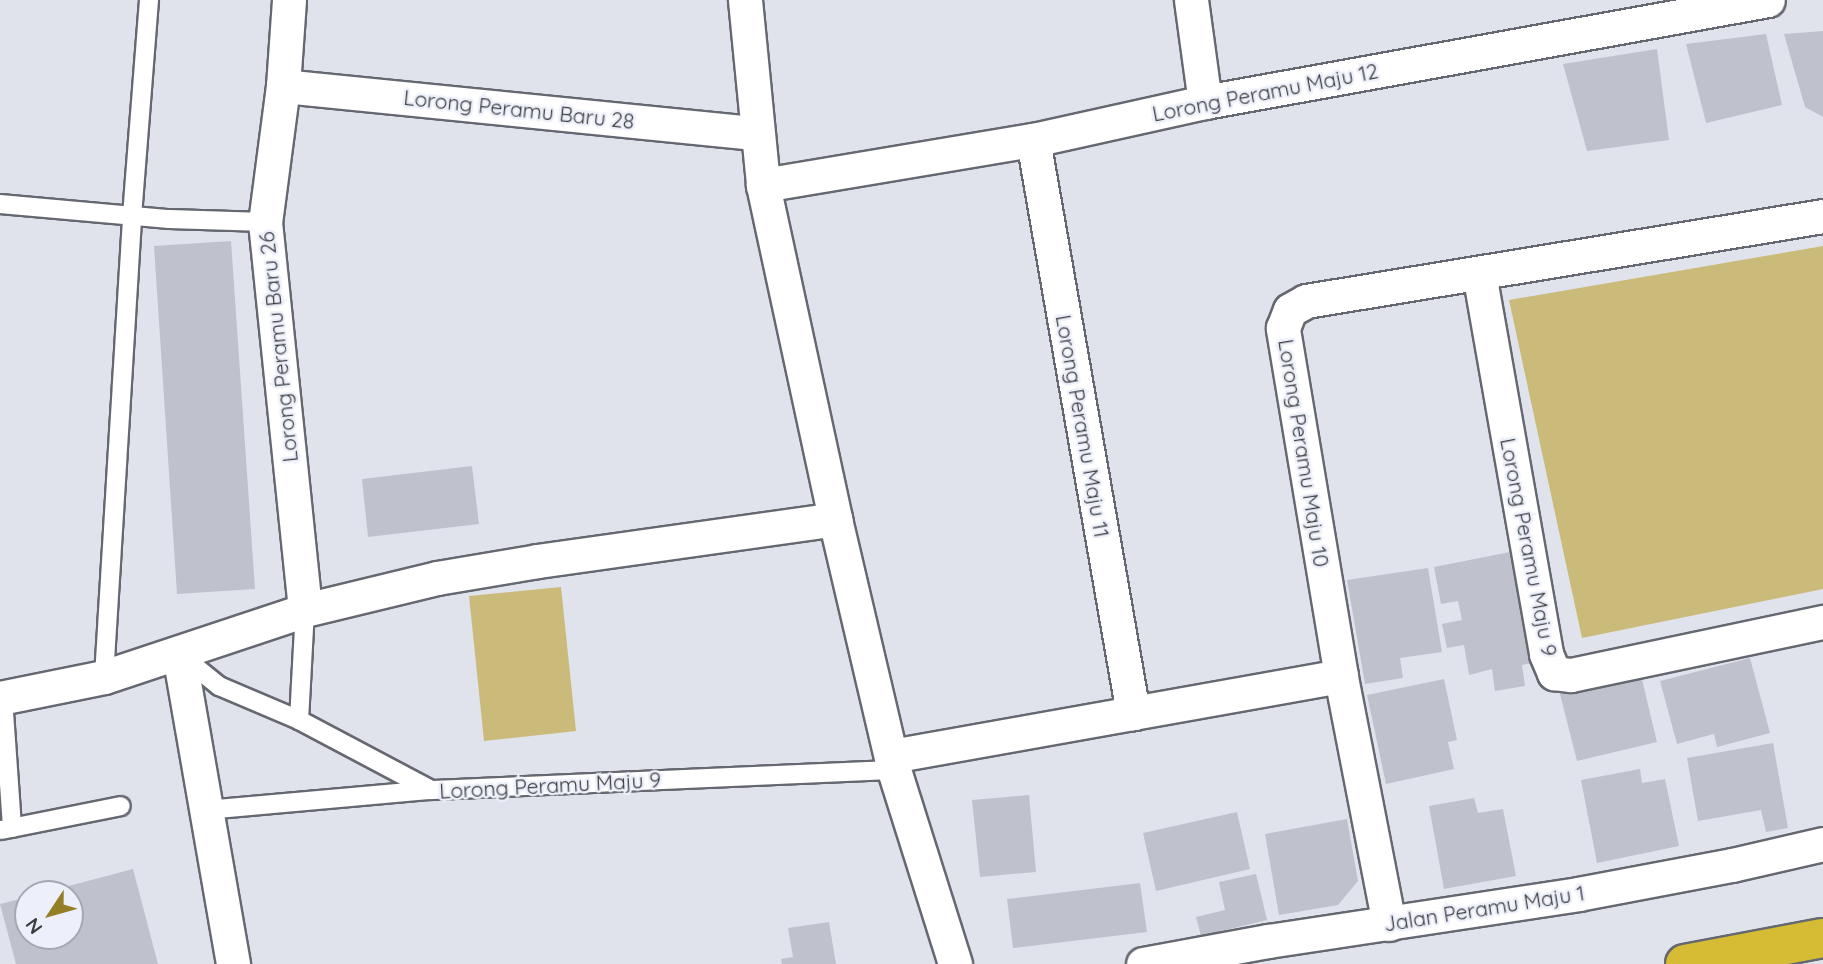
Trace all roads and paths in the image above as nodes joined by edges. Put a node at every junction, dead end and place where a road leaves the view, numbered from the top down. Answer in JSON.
{"nodes":[{"id":1,"x":149,"y":0,"type":"edge"},
{"id":2,"x":289,"y":0,"type":"edge"},
{"id":3,"x":745,"y":0,"type":"edge"},
{"id":4,"x":1191,"y":0,"type":"edge"},
{"id":5,"x":1768,"y":0,"type":"edge"},
{"id":6,"x":1707,"y":5,"type":"edge"},
{"id":7,"x":283,"y":86,"type":"junction"},
{"id":8,"x":1205,"y":102,"type":"junction"},
{"id":9,"x":756,"y":133,"type":"junction"},
{"id":10,"x":1033,"y":140,"type":"junction"},
{"id":11,"x":762,"y":185,"type":"junction"},
{"id":12,"x":0,"y":204,"type":"edge"},
{"id":13,"x":132,"y":216,"type":"junction"},
{"id":14,"x":1823,"y":216,"type":"edge"},
{"id":15,"x":265,"y":222,"type":"junction"},
{"id":16,"x":1479,"y":273,"type":"junction"},
{"id":17,"x":835,"y":519,"type":"junction"},
{"id":18,"x":305,"y":610,"type":"junction"},
{"id":19,"x":1823,"y":622,"type":"edge"},
{"id":20,"x":179,"y":654,"type":"junction"},
{"id":21,"x":1341,"y":676,"type":"junction"},
{"id":22,"x":104,"y":677,"type":"junction"},
{"id":23,"x":1,"y":698,"type":"edge"},
{"id":24,"x":1133,"y":713,"type":"junction"},
{"id":25,"x":299,"y":720,"type":"junction"},
{"id":26,"x":893,"y":763,"type":"junction"},
{"id":27,"x":430,"y":790,"type":"junction"},
{"id":28,"x":121,"y":806,"type":"dead end"},
{"id":29,"x":206,"y":810,"type":"junction"},
{"id":30,"x":6,"y":829,"type":"edge"},
{"id":31,"x":1823,"y":844,"type":"edge"},
{"id":32,"x":1389,"y":924,"type":"junction"},
{"id":33,"x":1823,"y":937,"type":"edge"},
{"id":34,"x":1738,"y":953,"type":"junction"},
{"id":35,"x":233,"y":964,"type":"edge"},
{"id":36,"x":955,"y":964,"type":"edge"},
{"id":37,"x":1143,"y":964,"type":"edge"},
{"id":38,"x":1685,"y":964,"type":"edge"},
{"id":39,"x":1784,"y":964,"type":"edge"}],
"edges":[{"from":1,"to":13,"type":"lane"},
{"from":2,"to":7,"type":"street","name":"Lorong Peramu Baru 26"},
{"from":3,"to":9,"type":"street"},
{"from":4,"to":8,"type":"street"},
{"from":5,"to":6,"type":"street","name":"Lorong Peramu Maju 12"},
{"from":6,"to":8,"type":"street","name":"Lorong Peramu Maju 12"},
{"from":7,"to":9,"type":"street","name":"Lorong Peramu Baru 28"},
{"from":7,"to":15,"type":"street","name":"Lorong Peramu Baru 26"},
{"from":8,"to":10,"type":"street","name":"Lorong Peramu Maju 12"},
{"from":9,"to":11,"type":"street"},
{"from":10,"to":11,"type":"street","name":"Lorong Peramu Maju 12"},
{"from":10,"to":24,"type":"street","name":"Lorong Peramu Maju 11"},
{"from":11,"to":17,"type":"street"},
{"from":12,"to":13,"type":"lane"},
{"from":13,"to":15,"type":"lane"},
{"from":13,"to":22,"type":"lane"},
{"from":14,"to":16,"type":"street","name":"Lorong Peramu Maju 10"},
{"from":15,"to":18,"type":"street","name":"Lorong Peramu Baru 26"},
{"from":16,"to":19,"type":"street","name":"Lorong Peramu Maju 9"},
{"from":16,"to":21,"type":"street","name":"Lorong Peramu Maju 10"},
{"from":17,"to":18,"type":"street"},
{"from":17,"to":26,"type":"street"},
{"from":18,"to":20,"type":"street"},
{"from":18,"to":25,"type":"lane"},
{"from":20,"to":22,"type":"street"},
{"from":20,"to":25,"type":"lane"},
{"from":20,"to":29,"type":"street"},
{"from":21,"to":24,"type":"street"},
{"from":21,"to":32,"type":"street","name":"Lorong Peramu Maju 10"},
{"from":22,"to":23,"type":"street"},
{"from":23,"to":30,"type":"lane"},
{"from":24,"to":26,"type":"street"},
{"from":25,"to":27,"type":"lane"},
{"from":26,"to":27,"type":"lane","name":"Lorong Peramu Maju 9"},
{"from":26,"to":36,"type":"street"},
{"from":27,"to":29,"type":"lane","name":"Lorong Peramu Maju 9"},
{"from":28,"to":30,"type":"lane"},
{"from":29,"to":35,"type":"street"},
{"from":31,"to":32,"type":"street","name":"Jalan Peramu Maju 1"},
{"from":32,"to":37,"type":"street","name":"Jalan Peramu Maju 1"},
{"from":33,"to":34,"type":"highway"},
{"from":34,"to":38,"type":"highway"},
{"from":34,"to":39,"type":"highway"}]}
